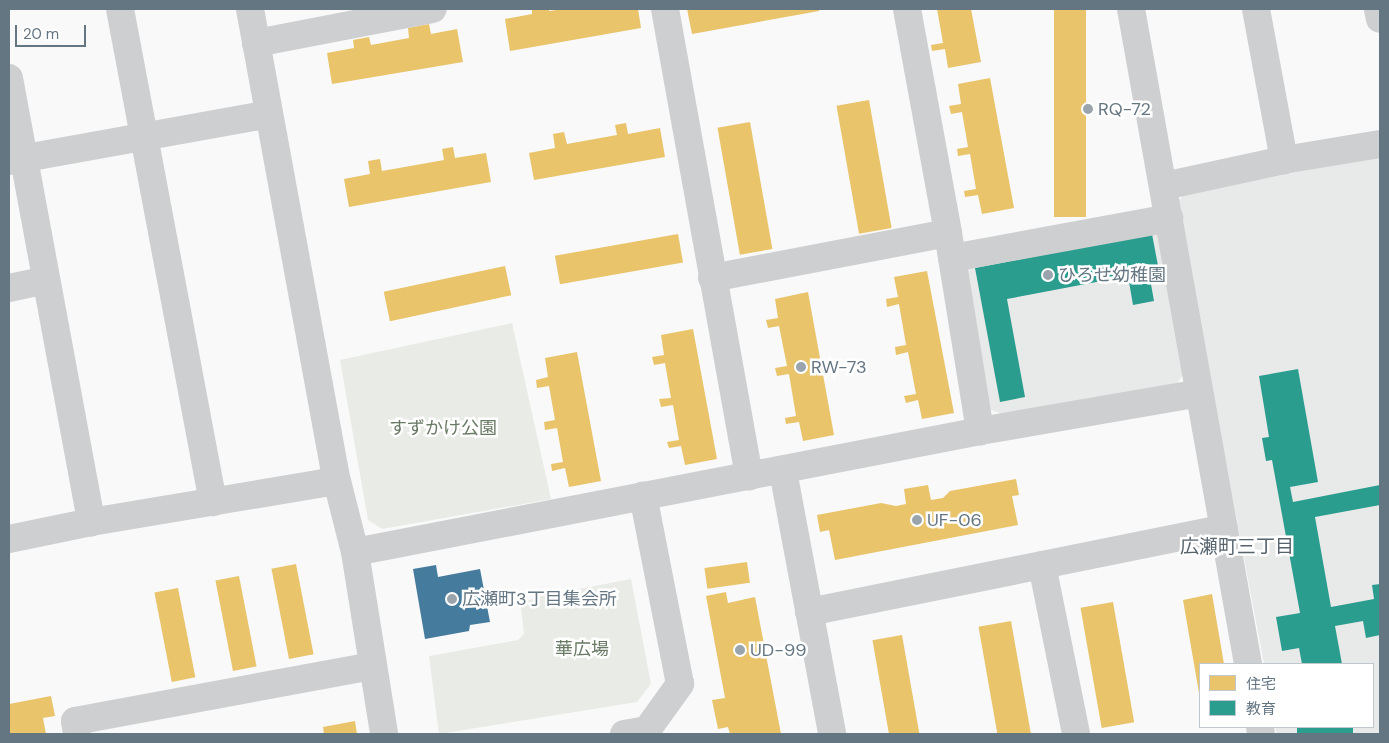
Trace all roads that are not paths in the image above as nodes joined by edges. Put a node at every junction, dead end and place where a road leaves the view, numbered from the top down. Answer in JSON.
{"nodes":[{"id":1,"x":120,"y":9,"type":"edge"},
{"id":2,"x":250,"y":9,"type":"edge"},
{"id":3,"x":433,"y":9,"type":"edge"},
{"id":4,"x":665,"y":9,"type":"edge"},
{"id":5,"x":907,"y":9,"type":"edge"},
{"id":6,"x":1130,"y":9,"type":"edge"},
{"id":7,"x":1256,"y":9,"type":"edge"},
{"id":8,"x":1378,"y":9,"type":"edge"},
{"id":9,"x":1380,"y":19,"type":"edge"},
{"id":10,"x":256,"y":42,"type":"junction"},
{"id":11,"x":9,"y":78,"type":"edge"},
{"id":12,"x":269,"y":114,"type":"junction"},
{"id":13,"x":144,"y":137,"type":"junction"},
{"id":14,"x":1380,"y":144,"type":"edge"},
{"id":15,"x":16,"y":160,"type":"edge"},
{"id":16,"x":1284,"y":160,"type":"junction"},
{"id":17,"x":1164,"y":186,"type":"junction"},
{"id":18,"x":1169,"y":218,"type":"junction"},
{"id":19,"x":950,"y":245,"type":"junction"},
{"id":20,"x":712,"y":278,"type":"junction"},
{"id":21,"x":46,"y":280,"type":"junction"},
{"id":22,"x":9,"y":288,"type":"edge"},
{"id":23,"x":1199,"y":393,"type":"junction"},
{"id":24,"x":980,"y":431,"type":"junction"},
{"id":25,"x":783,"y":471,"type":"junction"},
{"id":26,"x":749,"y":477,"type":"junction"},
{"id":27,"x":337,"y":481,"type":"junction"},
{"id":28,"x":644,"y":496,"type":"junction"},
{"id":29,"x":213,"y":502,"type":"junction"},
{"id":30,"x":91,"y":522,"type":"junction"},
{"id":31,"x":1224,"y":528,"type":"junction"},
{"id":32,"x":9,"y":539,"type":"edge"},
{"id":33,"x":355,"y":552,"type":"junction"},
{"id":34,"x":1042,"y":565,"type":"junction"},
{"id":35,"x":809,"y":612,"type":"junction"},
{"id":36,"x":1248,"y":663,"type":"edge"},
{"id":37,"x":372,"y":666,"type":"junction"},
{"id":38,"x":77,"y":734,"type":"edge"},
{"id":39,"x":384,"y":734,"type":"edge"},
{"id":40,"x":624,"y":734,"type":"edge"},
{"id":41,"x":832,"y":734,"type":"edge"},
{"id":42,"x":1076,"y":734,"type":"edge"}],
"edges":[{"from":1,"to":13,"type":"street"},
{"from":2,"to":10,"type":"street"},
{"from":3,"to":10,"type":"street"},
{"from":4,"to":20,"type":"street"},
{"from":5,"to":19,"type":"street"},
{"from":6,"to":17,"type":"street"},
{"from":7,"to":16,"type":"street"},
{"from":8,"to":9,"type":"street"},
{"from":10,"to":12,"type":"street"},
{"from":11,"to":15,"type":"street"},
{"from":12,"to":13,"type":"street"},
{"from":12,"to":27,"type":"street"},
{"from":13,"to":15,"type":"street"},
{"from":13,"to":29,"type":"street"},
{"from":14,"to":16,"type":"street"},
{"from":15,"to":21,"type":"street"},
{"from":16,"to":17,"type":"street"},
{"from":17,"to":18,"type":"street"},
{"from":18,"to":19,"type":"street"},
{"from":18,"to":23,"type":"street"},
{"from":19,"to":20,"type":"street"},
{"from":19,"to":24,"type":"street"},
{"from":20,"to":26,"type":"street"},
{"from":21,"to":22,"type":"street"},
{"from":21,"to":30,"type":"street"},
{"from":23,"to":24,"type":"street"},
{"from":23,"to":31,"type":"street"},
{"from":24,"to":25,"type":"street"},
{"from":25,"to":26,"type":"street"},
{"from":25,"to":35,"type":"street"},
{"from":26,"to":28,"type":"street"},
{"from":27,"to":29,"type":"street"},
{"from":27,"to":33,"type":"street"},
{"from":28,"to":33,"type":"street"},
{"from":28,"to":40,"type":"street"},
{"from":29,"to":30,"type":"street"},
{"from":30,"to":32,"type":"street"},
{"from":31,"to":34,"type":"street"},
{"from":31,"to":36,"type":"street"},
{"from":33,"to":37,"type":"street"},
{"from":34,"to":35,"type":"street"},
{"from":34,"to":42,"type":"street"},
{"from":35,"to":41,"type":"street"},
{"from":37,"to":38,"type":"street"},
{"from":37,"to":39,"type":"street"}]}
